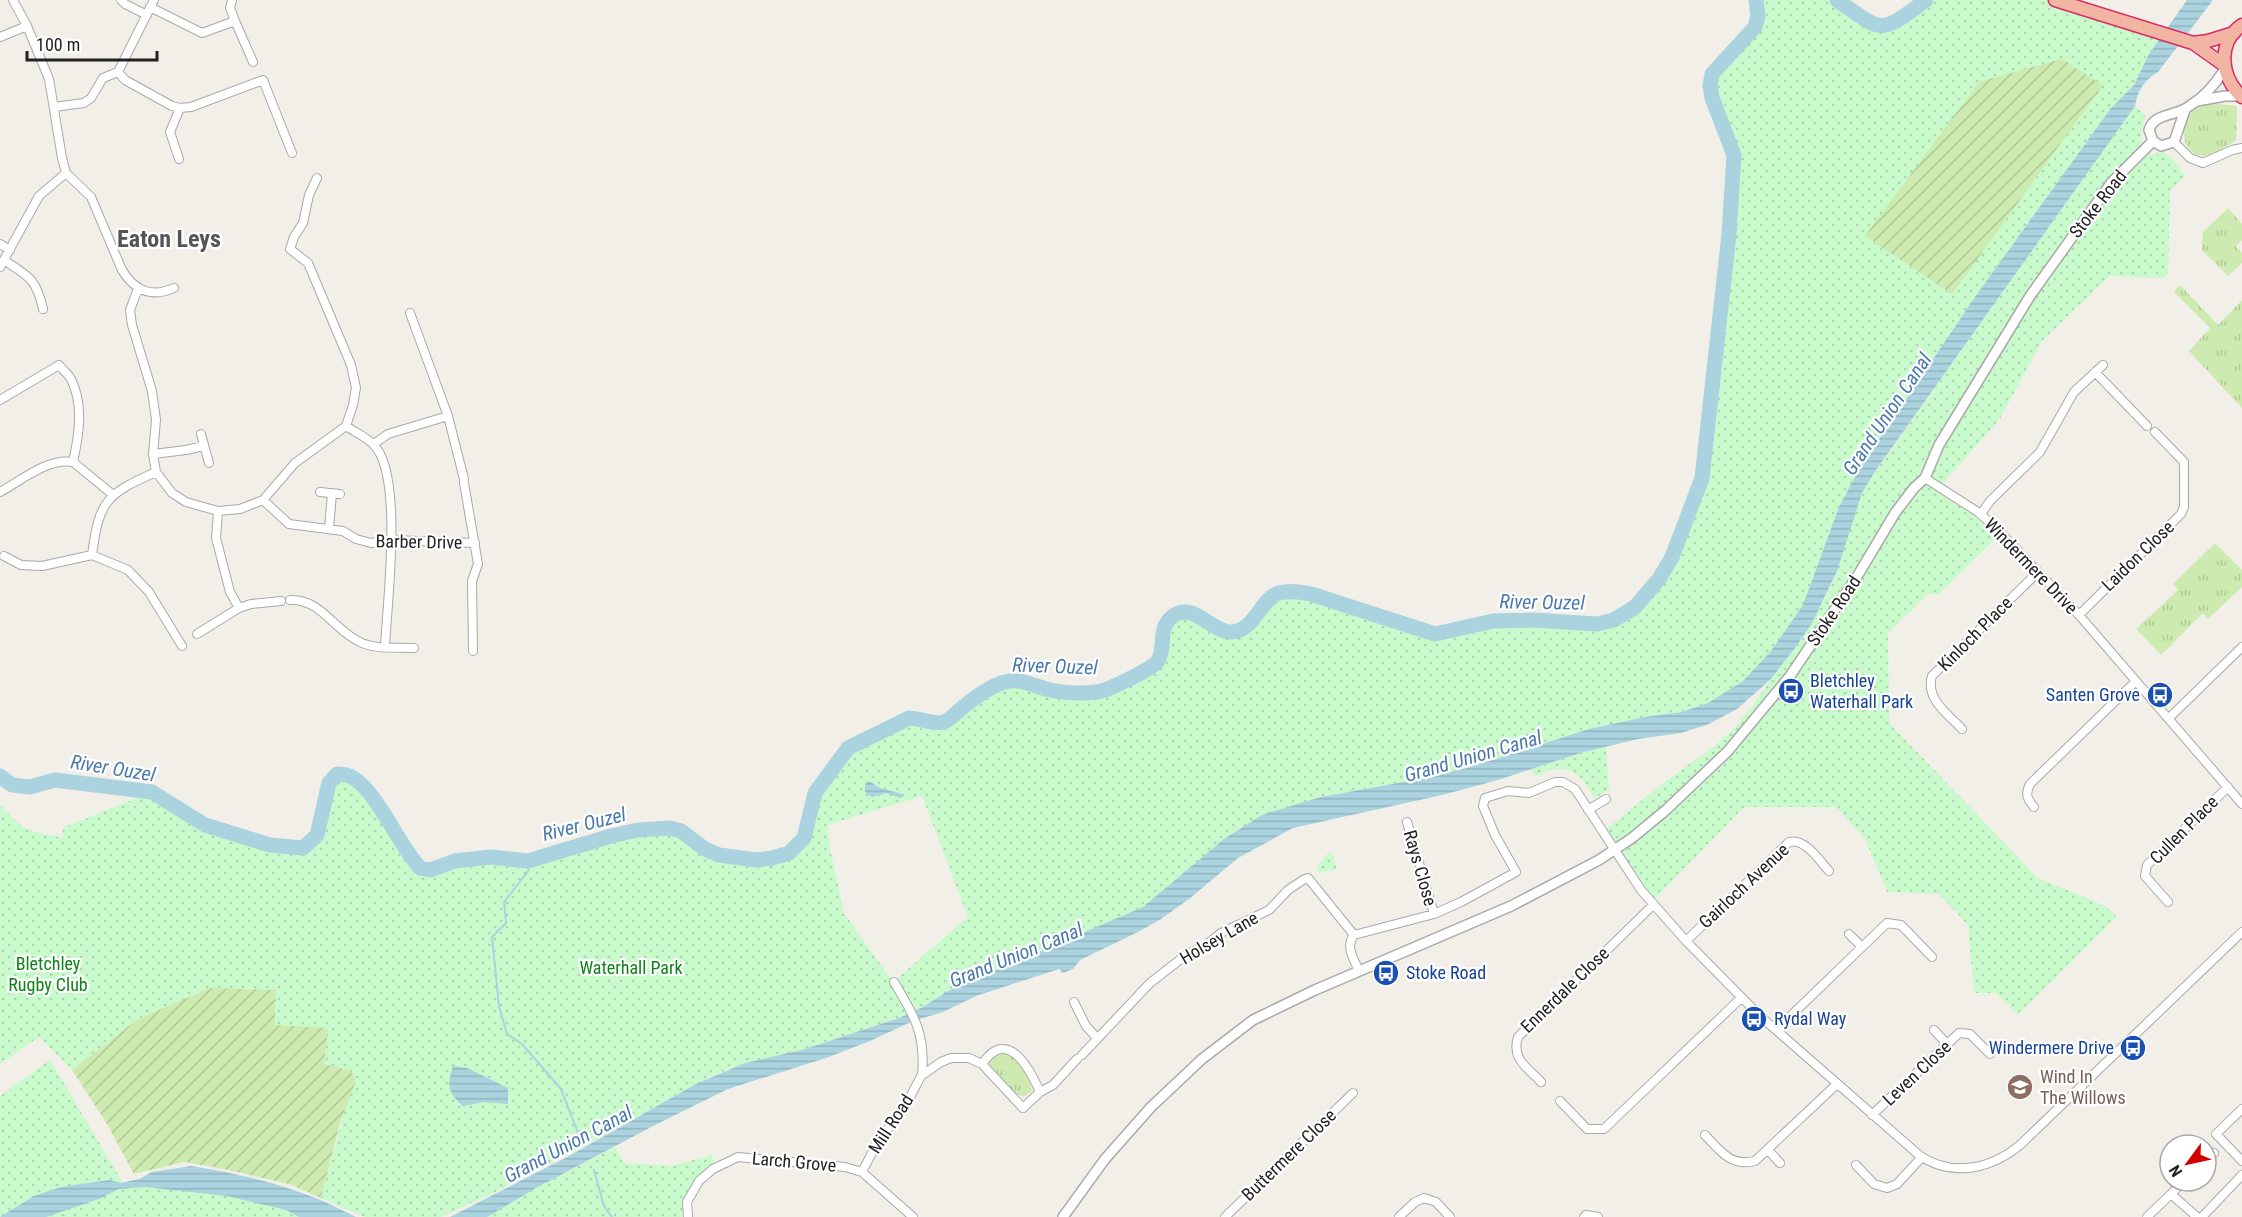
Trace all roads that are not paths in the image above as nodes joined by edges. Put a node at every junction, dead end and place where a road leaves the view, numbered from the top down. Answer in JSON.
{"nodes":[{"id":1,"x":13,"y":0,"type":"edge"},
{"id":2,"x":18,"y":0,"type":"edge"},
{"id":3,"x":121,"y":0,"type":"edge"},
{"id":4,"x":232,"y":0,"type":"edge"},
{"id":5,"x":2055,"y":0,"type":"edge"},
{"id":6,"x":150,"y":7,"type":"edge"},
{"id":7,"x":21,"y":12,"type":"junction"},
{"id":8,"x":235,"y":21,"type":"junction"},
{"id":9,"x":27,"y":26,"type":"junction"},
{"id":10,"x":2238,"y":29,"type":"edge"},
{"id":11,"x":0,"y":37,"type":"edge"},
{"id":12,"x":2193,"y":43,"type":"junction"},
{"id":13,"x":252,"y":63,"type":"dead end"},
{"id":14,"x":2224,"y":67,"type":"junction"},
{"id":15,"x":118,"y":72,"type":"junction"},
{"id":16,"x":2242,"y":97,"type":"edge"},
{"id":17,"x":2198,"y":101,"type":"junction"},
{"id":18,"x":54,"y":107,"type":"junction"},
{"id":19,"x":180,"y":108,"type":"junction"},
{"id":20,"x":2185,"y":110,"type":"junction"},
{"id":21,"x":2164,"y":117,"type":"junction"},
{"id":22,"x":2178,"y":130,"type":"junction"},
{"id":23,"x":2153,"y":141,"type":"junction"},
{"id":24,"x":2174,"y":142,"type":"junction"},
{"id":25,"x":2242,"y":148,"type":"edge"},
{"id":26,"x":292,"y":153,"type":"dead end"},
{"id":27,"x":179,"y":159,"type":"dead end"},
{"id":28,"x":66,"y":172,"type":"junction"},
{"id":29,"x":317,"y":178,"type":"dead end"},
{"id":30,"x":0,"y":244,"type":"edge"},
{"id":31,"x":10,"y":249,"type":"junction"},
{"id":32,"x":2,"y":264,"type":"edge"},
{"id":33,"x":174,"y":288,"type":"dead end"},
{"id":34,"x":138,"y":289,"type":"junction"},
{"id":35,"x":43,"y":309,"type":"dead end"},
{"id":36,"x":410,"y":313,"type":"dead end"},
{"id":37,"x":2103,"y":364,"type":"dead end"},
{"id":38,"x":2095,"y":372,"type":"junction"},
{"id":39,"x":0,"y":400,"type":"edge"},
{"id":40,"x":448,"y":416,"type":"junction"},
{"id":41,"x":346,"y":426,"type":"junction"},
{"id":42,"x":2147,"y":426,"type":"dead end"},
{"id":43,"x":2155,"y":432,"type":"dead end"},
{"id":44,"x":201,"y":434,"type":"dead end"},
{"id":45,"x":374,"y":444,"type":"junction"},
{"id":46,"x":204,"y":446,"type":"junction"},
{"id":47,"x":153,"y":454,"type":"junction"},
{"id":48,"x":73,"y":462,"type":"junction"},
{"id":49,"x":208,"y":463,"type":"dead end"},
{"id":50,"x":156,"y":472,"type":"junction"},
{"id":51,"x":1926,"y":478,"type":"junction"},
{"id":52,"x":0,"y":492,"type":"edge"},
{"id":53,"x":320,"y":492,"type":"dead end"},
{"id":54,"x":112,"y":494,"type":"junction"},
{"id":55,"x":263,"y":500,"type":"junction"},
{"id":56,"x":218,"y":511,"type":"junction"},
{"id":57,"x":1981,"y":514,"type":"junction"},
{"id":58,"x":329,"y":529,"type":"junction"},
{"id":59,"x":390,"y":540,"type":"junction"},
{"id":60,"x":476,"y":543,"type":"junction"},
{"id":61,"x":92,"y":555,"type":"junction"},
{"id":62,"x":4,"y":556,"type":"dead end"},
{"id":63,"x":2038,"y":572,"type":"junction"},
{"id":64,"x":239,"y":608,"type":"junction"},
{"id":65,"x":2079,"y":615,"type":"junction"},
{"id":66,"x":197,"y":634,"type":"dead end"},
{"id":67,"x":182,"y":645,"type":"dead end"},
{"id":68,"x":385,"y":647,"type":"junction"},
{"id":69,"x":2242,"y":647,"type":"edge"},
{"id":70,"x":414,"y":648,"type":"dead end"},
{"id":71,"x":473,"y":651,"type":"dead end"},
{"id":72,"x":2136,"y":681,"type":"junction"},
{"id":73,"x":2169,"y":718,"type":"junction"},
{"id":74,"x":1962,"y":729,"type":"dead end"},
{"id":75,"x":2228,"y":787,"type":"junction"},
{"id":76,"x":1606,"y":799,"type":"dead end"},
{"id":77,"x":2242,"y":804,"type":"edge"},
{"id":78,"x":2034,"y":807,"type":"dead end"},
{"id":79,"x":1588,"y":810,"type":"junction"},
{"id":80,"x":1407,"y":822,"type":"dead end"},
{"id":81,"x":1614,"y":851,"type":"junction"},
{"id":82,"x":1829,"y":871,"type":"dead end"},
{"id":83,"x":2168,"y":902,"type":"dead end"},
{"id":84,"x":1653,"y":906,"type":"junction"},
{"id":85,"x":1434,"y":914,"type":"junction"},
{"id":86,"x":2242,"y":932,"type":"edge"},
{"id":87,"x":1849,"y":934,"type":"dead end"},
{"id":88,"x":1354,"y":935,"type":"junction"},
{"id":89,"x":1686,"y":941,"type":"junction"},
{"id":90,"x":1862,"y":947,"type":"junction"},
{"id":91,"x":1932,"y":957,"type":"dead end"},
{"id":92,"x":1359,"y":971,"type":"junction"},
{"id":93,"x":894,"y":982,"type":"dead end"},
{"id":94,"x":1741,"y":998,"type":"junction"},
{"id":95,"x":1074,"y":1002,"type":"dead end"},
{"id":96,"x":1776,"y":1030,"type":"junction"},
{"id":97,"x":1934,"y":1030,"type":"dead end"},
{"id":98,"x":1098,"y":1038,"type":"junction"},
{"id":99,"x":1947,"y":1044,"type":"junction"},
{"id":100,"x":1990,"y":1054,"type":"dead end"},
{"id":101,"x":982,"y":1064,"type":"junction"},
{"id":102,"x":922,"y":1075,"type":"junction"},
{"id":103,"x":1541,"y":1082,"type":"dead end"},
{"id":104,"x":1836,"y":1084,"type":"junction"},
{"id":105,"x":1040,"y":1092,"type":"junction"},
{"id":106,"x":1353,"y":1093,"type":"dead end"},
{"id":107,"x":1560,"y":1101,"type":"dead end"},
{"id":108,"x":2242,"y":1109,"type":"edge"},
{"id":109,"x":1872,"y":1115,"type":"junction"},
{"id":110,"x":1705,"y":1135,"type":"dead end"},
{"id":111,"x":1768,"y":1150,"type":"junction"},
{"id":112,"x":1922,"y":1157,"type":"junction"},
{"id":113,"x":2242,"y":1161,"type":"edge"},
{"id":114,"x":1780,"y":1163,"type":"dead end"},
{"id":115,"x":1856,"y":1165,"type":"dead end"},
{"id":116,"x":862,"y":1172,"type":"junction"},
{"id":117,"x":2242,"y":1175,"type":"edge"},
{"id":118,"x":2170,"y":1194,"type":"joint"},
{"id":119,"x":688,"y":1217,"type":"edge"},
{"id":120,"x":913,"y":1217,"type":"edge"},
{"id":121,"x":1063,"y":1217,"type":"edge"},
{"id":122,"x":1225,"y":1217,"type":"edge"},
{"id":123,"x":1399,"y":1217,"type":"edge"},
{"id":124,"x":1450,"y":1217,"type":"edge"},
{"id":125,"x":1584,"y":1217,"type":"edge"},
{"id":126,"x":1598,"y":1217,"type":"edge"},
{"id":127,"x":2147,"y":1217,"type":"edge"},
{"id":128,"x":2197,"y":1217,"type":"edge"},
{"id":129,"x":2202,"y":1217,"type":"edge"}],
"edges":[{"from":1,"to":7,"type":"street"},
{"from":2,"to":7,"type":"street"},
{"from":3,"to":6,"type":"street"},
{"from":4,"to":8,"type":"street"},
{"from":5,"to":12,"type":"highway"},
{"from":6,"to":8,"type":"street"},
{"from":6,"to":15,"type":"street"},
{"from":7,"to":9,"type":"street"},
{"from":8,"to":13,"type":"street"},
{"from":9,"to":11,"type":"street"},
{"from":9,"to":18,"type":"street"},
{"from":10,"to":12,"type":"highway"},
{"from":10,"to":14,"type":"highway"},
{"from":12,"to":14,"type":"highway"},
{"from":14,"to":16,"type":"highway"},
{"from":14,"to":17,"type":"street"},
{"from":15,"to":18,"type":"street"},
{"from":15,"to":19,"type":"street"},
{"from":16,"to":17,"type":"street"},
{"from":17,"to":20,"type":"street"},
{"from":18,"to":28,"type":"street"},
{"from":19,"to":26,"type":"street"},
{"from":19,"to":27,"type":"street"},
{"from":20,"to":21,"type":"street"},
{"from":20,"to":22,"type":"street"},
{"from":21,"to":22,"type":"street"},
{"from":21,"to":23,"type":"street"},
{"from":22,"to":24,"type":"street"},
{"from":23,"to":24,"type":"street"},
{"from":23,"to":51,"type":"street","name":"Stoke Road"},
{"from":24,"to":25,"type":"street"},
{"from":28,"to":31,"type":"street"},
{"from":28,"to":34,"type":"street"},
{"from":29,"to":41,"type":"street"},
{"from":30,"to":31,"type":"street"},
{"from":31,"to":32,"type":"street"},
{"from":32,"to":35,"type":"street"},
{"from":33,"to":34,"type":"street"},
{"from":34,"to":47,"type":"street"},
{"from":36,"to":40,"type":"street","name":"Barber Drive"},
{"from":37,"to":38,"type":"street"},
{"from":38,"to":42,"type":"street"},
{"from":38,"to":57,"type":"street"},
{"from":39,"to":48,"type":"street"},
{"from":40,"to":45,"type":"street"},
{"from":40,"to":60,"type":"street","name":"Barber Drive"},
{"from":41,"to":45,"type":"street"},
{"from":41,"to":55,"type":"street"},
{"from":43,"to":65,"type":"street","name":"Laidon Close"},
{"from":44,"to":46,"type":"street"},
{"from":45,"to":59,"type":"street"},
{"from":46,"to":47,"type":"street"},
{"from":46,"to":49,"type":"street"},
{"from":47,"to":50,"type":"street"},
{"from":48,"to":52,"type":"street"},
{"from":48,"to":54,"type":"street"},
{"from":50,"to":54,"type":"street"},
{"from":50,"to":56,"type":"street"},
{"from":51,"to":57,"type":"street","name":"Windermere Drive"},
{"from":51,"to":81,"type":"street","name":"Stoke Road"},
{"from":53,"to":58,"type":"street"},
{"from":54,"to":61,"type":"street"},
{"from":55,"to":56,"type":"street"},
{"from":55,"to":58,"type":"street","name":"Barber Drive"},
{"from":56,"to":64,"type":"street"},
{"from":57,"to":63,"type":"street","name":"Windermere Drive"},
{"from":58,"to":59,"type":"street","name":"Barber Drive"},
{"from":59,"to":60,"type":"street","name":"Barber Drive"},
{"from":59,"to":68,"type":"street"},
{"from":60,"to":71,"type":"street","name":"Barber Drive"},
{"from":61,"to":62,"type":"street"},
{"from":61,"to":67,"type":"street"},
{"from":63,"to":65,"type":"street","name":"Windermere Drive"},
{"from":63,"to":74,"type":"street","name":"Kinloch Place"},
{"from":64,"to":66,"type":"street"},
{"from":64,"to":68,"type":"street"},
{"from":65,"to":72,"type":"street","name":"Windermere Drive"},
{"from":68,"to":70,"type":"street"},
{"from":69,"to":73,"type":"street"},
{"from":72,"to":73,"type":"street","name":"Windermere Drive"},
{"from":72,"to":78,"type":"street"},
{"from":73,"to":75,"type":"street","name":"Windermere Drive"},
{"from":75,"to":77,"type":"street","name":"Windermere Drive"},
{"from":75,"to":83,"type":"street","name":"Cullen Place"},
{"from":76,"to":79,"type":"street"},
{"from":79,"to":81,"type":"street"},
{"from":79,"to":85,"type":"street"},
{"from":80,"to":85,"type":"street","name":"Rays Close"},
{"from":81,"to":84,"type":"street"},
{"from":81,"to":92,"type":"street","name":"Stoke Road"},
{"from":82,"to":89,"type":"street","name":"Gairloch Avenue"},
{"from":84,"to":89,"type":"street"},
{"from":84,"to":103,"type":"street","name":"Ennerdale Close"},
{"from":85,"to":88,"type":"street"},
{"from":86,"to":112,"type":"street"},
{"from":87,"to":90,"type":"street"},
{"from":88,"to":92,"type":"street"},
{"from":88,"to":98,"type":"street","name":"Holsey Lane"},
{"from":89,"to":94,"type":"street"},
{"from":90,"to":91,"type":"street"},
{"from":90,"to":96,"type":"street"},
{"from":92,"to":121,"type":"street","name":"Stoke Road"},
{"from":93,"to":102,"type":"street"},
{"from":94,"to":96,"type":"street"},
{"from":94,"to":107,"type":"street"},
{"from":95,"to":98,"type":"street"},
{"from":96,"to":104,"type":"street"},
{"from":97,"to":99,"type":"street"},
{"from":98,"to":105,"type":"street","name":"Holsey Lane"},
{"from":99,"to":100,"type":"street","name":"Leven Close"},
{"from":99,"to":109,"type":"street","name":"Leven Close"},
{"from":101,"to":102,"type":"street","name":"Mill Road"},
{"from":101,"to":105,"type":"street"},
{"from":101,"to":105,"type":"street"},
{"from":102,"to":116,"type":"street","name":"Mill Road"},
{"from":104,"to":109,"type":"street"},
{"from":104,"to":111,"type":"street"},
{"from":106,"to":122,"type":"street","name":"Buttermere Close"},
{"from":108,"to":113,"type":"street"},
{"from":109,"to":112,"type":"street"},
{"from":110,"to":111,"type":"street"},
{"from":111,"to":114,"type":"street"},
{"from":112,"to":115,"type":"street"},
{"from":116,"to":119,"type":"street","name":"Larch Grove"},
{"from":116,"to":120,"type":"street","name":"Mill Road"},
{"from":117,"to":129,"type":"street"},
{"from":118,"to":127,"type":"street"},
{"from":118,"to":128,"type":"street"},
{"from":123,"to":124,"type":"street"},
{"from":125,"to":126,"type":"street"}]}
